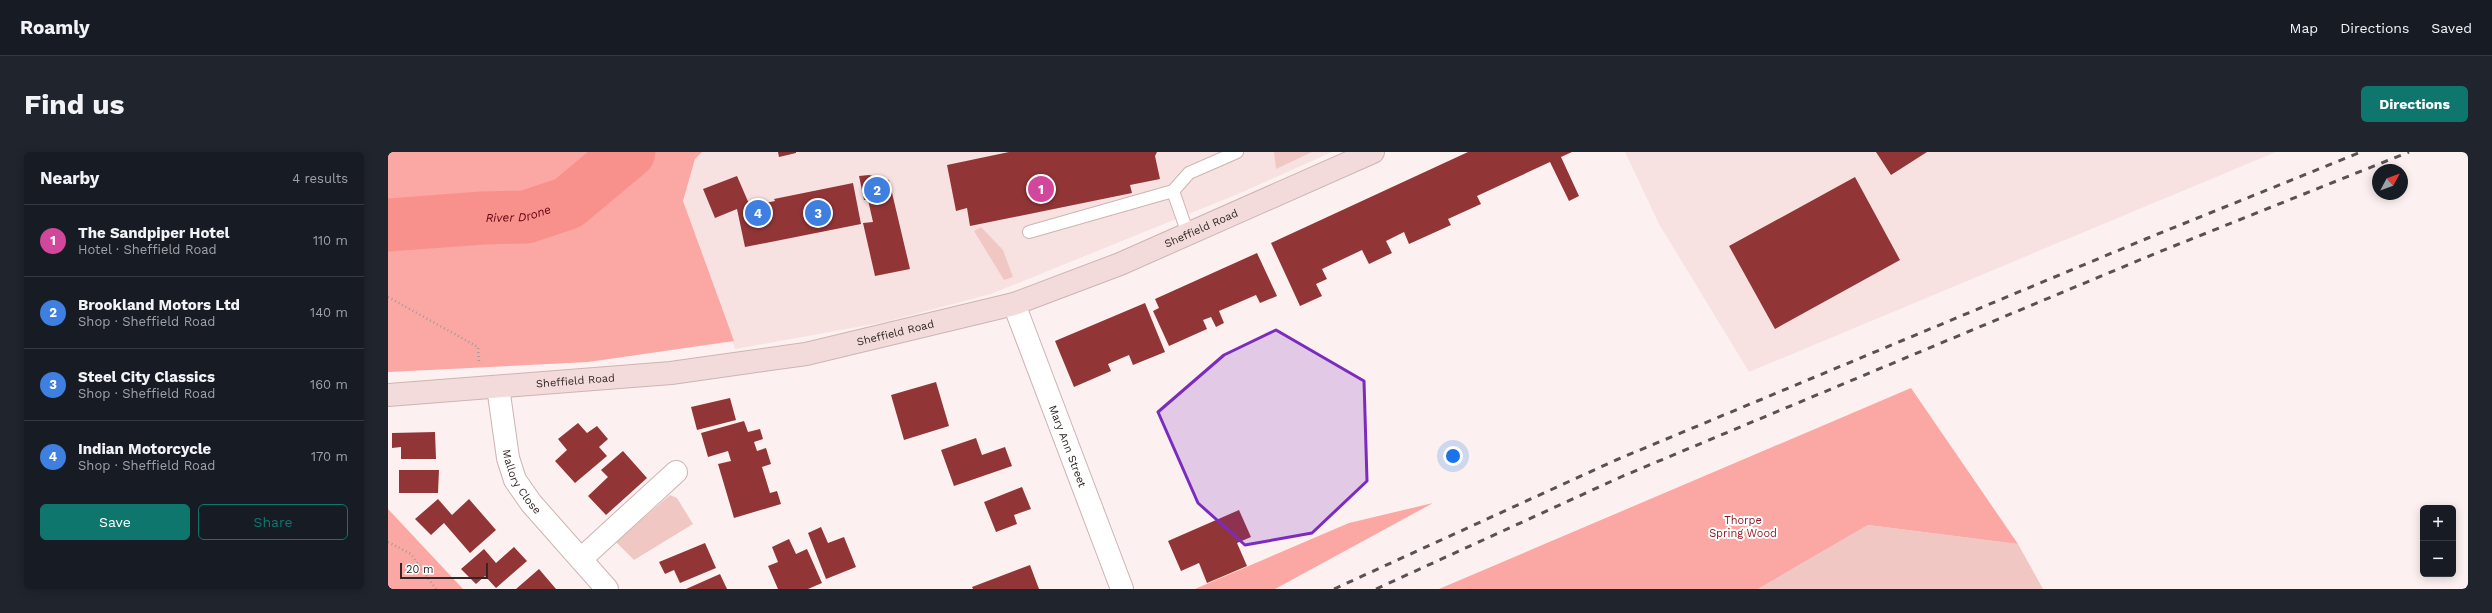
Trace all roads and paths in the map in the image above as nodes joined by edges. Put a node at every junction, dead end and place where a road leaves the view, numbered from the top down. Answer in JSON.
{"nodes":[{"id":1,"x":1236,"y":152,"type":"edge"},
{"id":2,"x":1372,"y":152,"type":"edge"},
{"id":3,"x":1172,"y":190,"type":"junction"},
{"id":4,"x":1029,"y":232,"type":"dead end"},
{"id":5,"x":1188,"y":234,"type":"junction"},
{"id":6,"x":388,"y":297,"type":"edge"},
{"id":7,"x":1014,"y":304,"type":"junction"},
{"id":8,"x":489,"y":387,"type":"junction"},
{"id":9,"x":388,"y":395,"type":"edge"},
{"id":10,"x":676,"y":472,"type":"dead end"},
{"id":11,"x":388,"y":542,"type":"edge"},
{"id":12,"x":581,"y":559,"type":"junction"},
{"id":13,"x":436,"y":589,"type":"edge"},
{"id":14,"x":607,"y":589,"type":"edge"},
{"id":15,"x":1122,"y":589,"type":"edge"}],
"edges":[{"from":1,"to":3,"type":"lane"},
{"from":2,"to":5,"type":"main road","name":"Sheffield Road"},
{"from":3,"to":4,"type":"lane"},
{"from":3,"to":5,"type":"lane"},
{"from":5,"to":7,"type":"main road","name":"Sheffield Road"},
{"from":6,"to":8,"type":"path"},
{"from":7,"to":8,"type":"main road","name":"Sheffield Road"},
{"from":7,"to":15,"type":"street","name":"Mary Ann Street"},
{"from":8,"to":9,"type":"main road","name":"Sheffield Road"},
{"from":8,"to":12,"type":"street","name":"Mallory Close"},
{"from":10,"to":12,"type":"street"},
{"from":11,"to":13,"type":"path"},
{"from":12,"to":14,"type":"street","name":"Mallory Close"}]}
